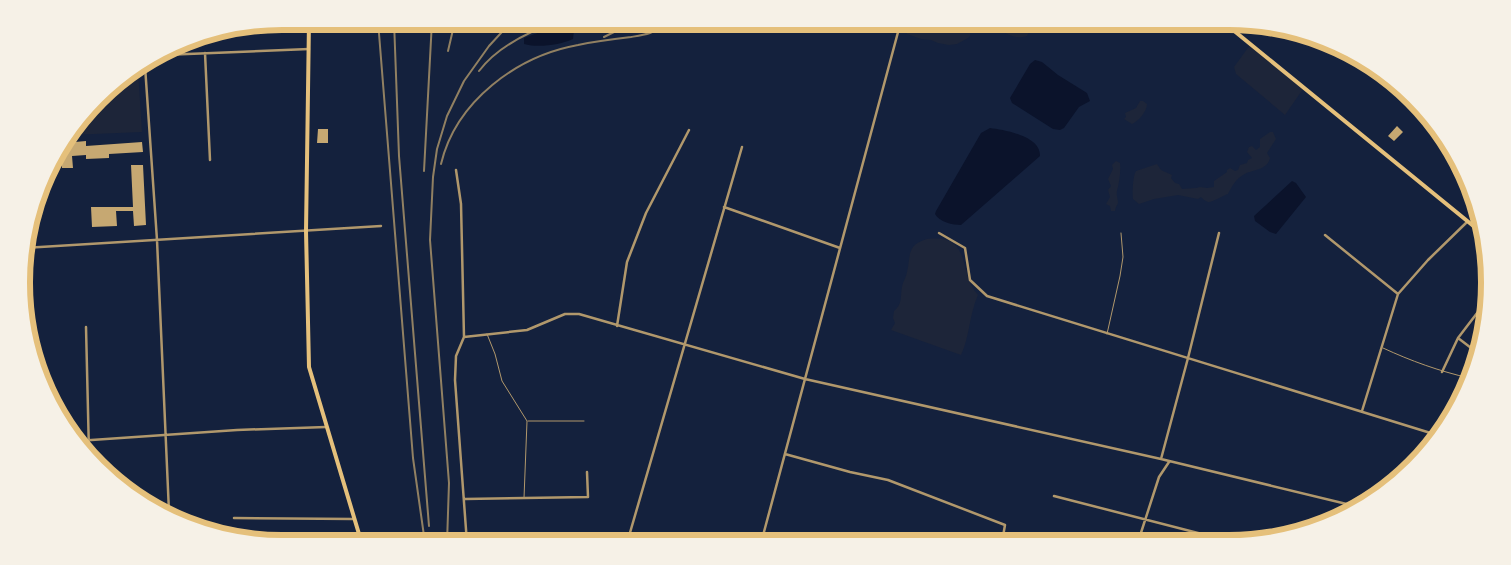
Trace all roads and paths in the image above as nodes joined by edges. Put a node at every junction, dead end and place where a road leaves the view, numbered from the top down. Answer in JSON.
{"nodes":[{"id":1,"x":309,"y":30,"type":"edge"},
{"id":2,"x":899,"y":30,"type":"edge"},
{"id":3,"x":1233,"y":30,"type":"edge"},
{"id":4,"x":308,"y":49,"type":"junction"},
{"id":5,"x":205,"y":53,"type":"junction"},
{"id":6,"x":174,"y":54,"type":"edge"},
{"id":7,"x":145,"y":71,"type":"edge"},
{"id":8,"x":689,"y":130,"type":"dead end"},
{"id":9,"x":742,"y":147,"type":"dead end"},
{"id":10,"x":210,"y":160,"type":"dead end"},
{"id":11,"x":456,"y":170,"type":"dead end"},
{"id":12,"x":724,"y":208,"type":"junction"},
{"id":13,"x":1468,"y":221,"type":"junction"},
{"id":14,"x":381,"y":226,"type":"dead end"},
{"id":15,"x":1474,"y":226,"type":"edge"},
{"id":16,"x":306,"y":231,"type":"junction"},
{"id":17,"x":939,"y":233,"type":"dead end"},
{"id":18,"x":1121,"y":233,"type":"dead end"},
{"id":19,"x":1219,"y":233,"type":"dead end"},
{"id":20,"x":1325,"y":235,"type":"dead end"},
{"id":21,"x":157,"y":240,"type":"junction"},
{"id":22,"x":32,"y":247,"type":"edge"},
{"id":23,"x":840,"y":248,"type":"junction"},
{"id":24,"x":1398,"y":294,"type":"junction"},
{"id":25,"x":1479,"y":310,"type":"edge"},
{"id":26,"x":617,"y":326,"type":"junction"},
{"id":27,"x":86,"y":327,"type":"dead end"},
{"id":28,"x":487,"y":334,"type":"junction"},
{"id":29,"x":1107,"y":334,"type":"junction"},
{"id":30,"x":464,"y":338,"type":"junction"},
{"id":31,"x":1458,"y":338,"type":"junction"},
{"id":32,"x":684,"y":346,"type":"junction"},
{"id":33,"x":1382,"y":347,"type":"junction"},
{"id":34,"x":1472,"y":349,"type":"edge"},
{"id":35,"x":1188,"y":358,"type":"junction"},
{"id":36,"x":1442,"y":372,"type":"junction"},
{"id":37,"x":1463,"y":376,"type":"edge"},
{"id":38,"x":805,"y":380,"type":"junction"},
{"id":39,"x":1362,"y":411,"type":"junction"},
{"id":40,"x":527,"y":420,"type":"junction"},
{"id":41,"x":584,"y":421,"type":"dead end"},
{"id":42,"x":326,"y":427,"type":"junction"},
{"id":43,"x":1431,"y":433,"type":"edge"},
{"id":44,"x":166,"y":434,"type":"junction"},
{"id":45,"x":85,"y":440,"type":"edge"},
{"id":46,"x":89,"y":440,"type":"junction"},
{"id":47,"x":89,"y":444,"type":"edge"},
{"id":48,"x":785,"y":454,"type":"junction"},
{"id":49,"x":1161,"y":459,"type":"junction"},
{"id":50,"x":1169,"y":461,"type":"junction"},
{"id":51,"x":587,"y":472,"type":"dead end"},
{"id":52,"x":1054,"y":496,"type":"dead end"},
{"id":53,"x":465,"y":499,"type":"junction"},
{"id":54,"x":524,"y":499,"type":"junction"},
{"id":55,"x":1349,"y":504,"type":"edge"},
{"id":56,"x":169,"y":508,"type":"edge"},
{"id":57,"x":234,"y":518,"type":"dead end"},
{"id":58,"x":354,"y":519,"type":"junction"},
{"id":59,"x":1145,"y":519,"type":"junction"},
{"id":60,"x":359,"y":535,"type":"edge"},
{"id":61,"x":466,"y":535,"type":"edge"},
{"id":62,"x":629,"y":535,"type":"edge"},
{"id":63,"x":764,"y":535,"type":"edge"},
{"id":64,"x":1003,"y":535,"type":"edge"},
{"id":65,"x":1140,"y":535,"type":"edge"},
{"id":66,"x":1206,"y":535,"type":"edge"}],
"edges":[{"from":1,"to":4,"type":"main road"},
{"from":2,"to":23,"type":"street"},
{"from":3,"to":13,"type":"main road"},
{"from":4,"to":5,"type":"street"},
{"from":4,"to":16,"type":"main road"},
{"from":5,"to":6,"type":"street"},
{"from":5,"to":10,"type":"street"},
{"from":7,"to":21,"type":"street"},
{"from":8,"to":26,"type":"street"},
{"from":9,"to":12,"type":"street"},
{"from":11,"to":30,"type":"street"},
{"from":12,"to":23,"type":"street"},
{"from":12,"to":32,"type":"street"},
{"from":13,"to":15,"type":"main road"},
{"from":13,"to":24,"type":"street"},
{"from":14,"to":16,"type":"street"},
{"from":16,"to":21,"type":"street"},
{"from":16,"to":42,"type":"main road"},
{"from":17,"to":29,"type":"street"},
{"from":18,"to":29,"type":"lane"},
{"from":19,"to":35,"type":"street"},
{"from":20,"to":24,"type":"street"},
{"from":21,"to":22,"type":"street"},
{"from":21,"to":44,"type":"street"},
{"from":23,"to":38,"type":"street"},
{"from":24,"to":33,"type":"street"},
{"from":25,"to":31,"type":"street"},
{"from":26,"to":28,"type":"street"},
{"from":26,"to":32,"type":"street"},
{"from":27,"to":46,"type":"street"},
{"from":28,"to":30,"type":"street"},
{"from":28,"to":40,"type":"lane"},
{"from":29,"to":35,"type":"street"},
{"from":30,"to":53,"type":"street"},
{"from":31,"to":34,"type":"street"},
{"from":31,"to":36,"type":"street"},
{"from":32,"to":38,"type":"street"},
{"from":32,"to":62,"type":"street"},
{"from":33,"to":36,"type":"lane"},
{"from":33,"to":39,"type":"street"},
{"from":35,"to":39,"type":"street"},
{"from":35,"to":49,"type":"street"},
{"from":36,"to":37,"type":"lane"},
{"from":38,"to":48,"type":"street"},
{"from":38,"to":49,"type":"street"},
{"from":39,"to":43,"type":"street"},
{"from":40,"to":41,"type":"lane"},
{"from":40,"to":54,"type":"lane"},
{"from":42,"to":44,"type":"street"},
{"from":42,"to":58,"type":"main road"},
{"from":44,"to":46,"type":"street"},
{"from":44,"to":56,"type":"street"},
{"from":45,"to":46,"type":"street"},
{"from":46,"to":47,"type":"street"},
{"from":48,"to":63,"type":"street"},
{"from":48,"to":64,"type":"street"},
{"from":49,"to":50,"type":"street"},
{"from":50,"to":55,"type":"street"},
{"from":50,"to":59,"type":"street"},
{"from":51,"to":54,"type":"street"},
{"from":52,"to":59,"type":"street"},
{"from":53,"to":54,"type":"street"},
{"from":53,"to":61,"type":"street"},
{"from":57,"to":58,"type":"street"},
{"from":58,"to":60,"type":"main road"},
{"from":59,"to":65,"type":"street"},
{"from":59,"to":66,"type":"street"}]}
